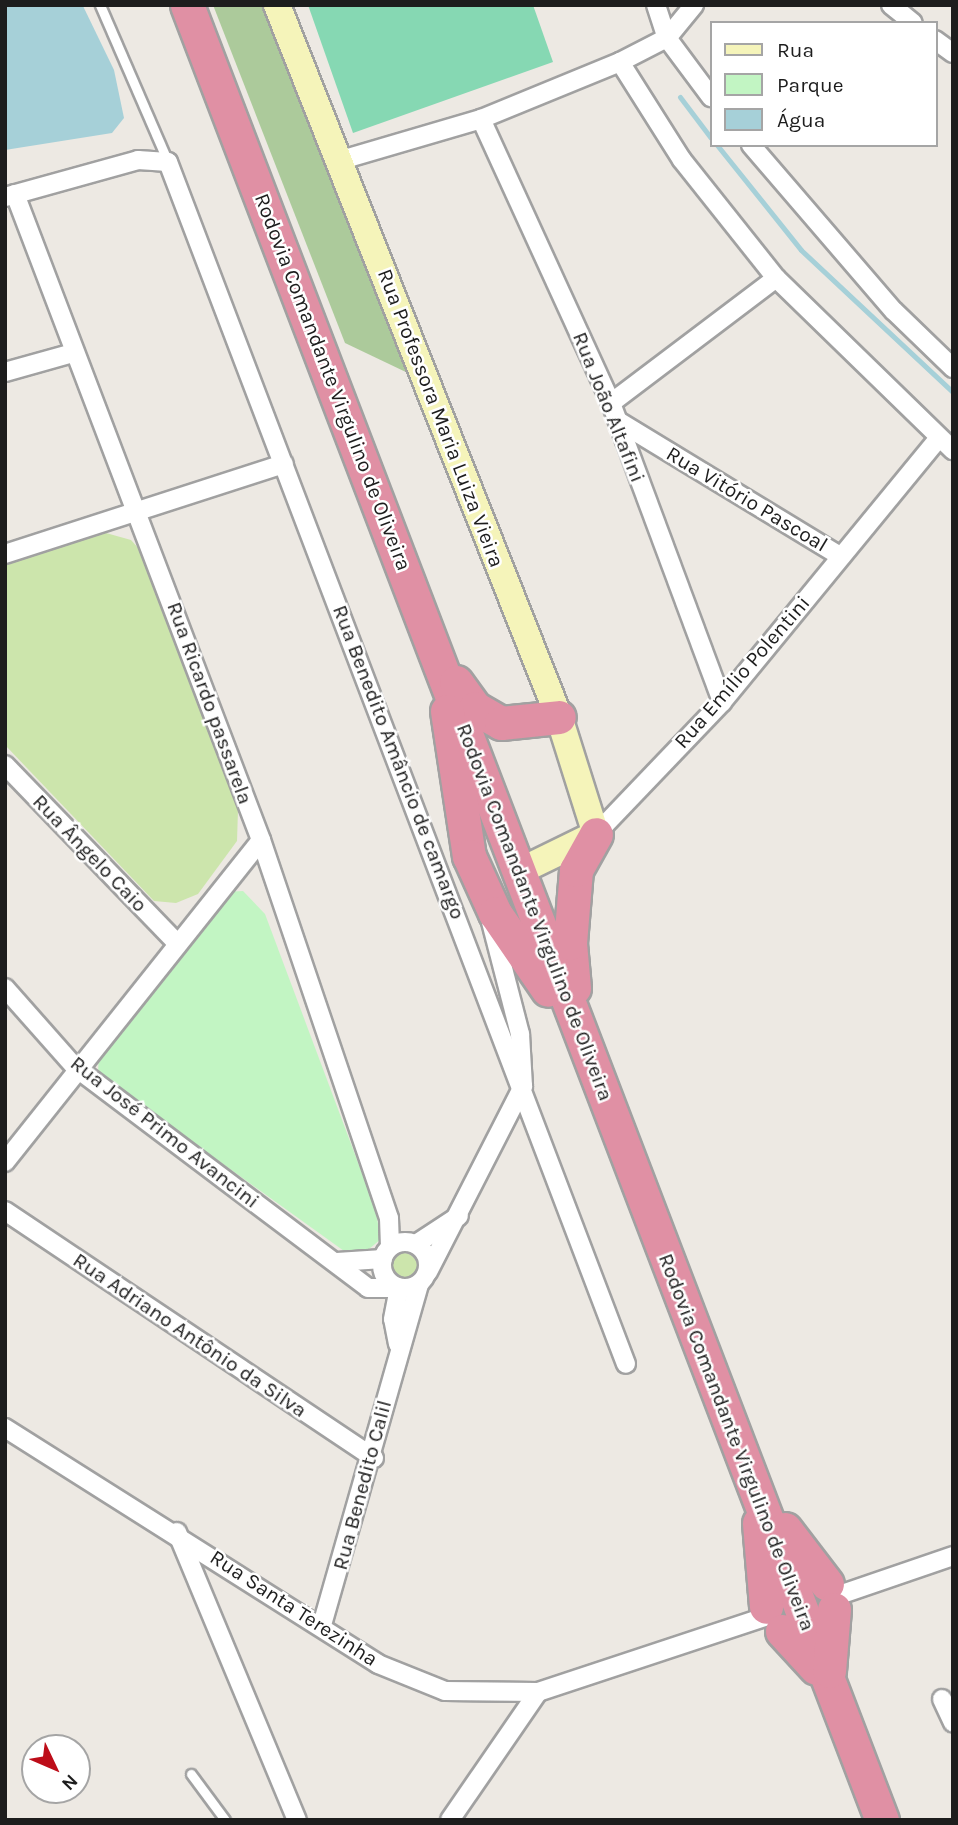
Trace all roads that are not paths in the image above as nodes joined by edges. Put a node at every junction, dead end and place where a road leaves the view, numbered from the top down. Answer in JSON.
{"nodes":[{"id":1,"x":100,"y":5,"type":"edge"},
{"id":2,"x":187,"y":5,"type":"edge"},
{"id":3,"x":277,"y":5,"type":"edge"},
{"id":4,"x":656,"y":5,"type":"edge"},
{"id":5,"x":694,"y":5,"type":"edge"},
{"id":6,"x":891,"y":5,"type":"edge"},
{"id":7,"x":911,"y":21,"type":"edge"},
{"id":8,"x":667,"y":38,"type":"junction"},
{"id":9,"x":937,"y":41,"type":"edge"},
{"id":10,"x":953,"y":53,"type":"edge"},
{"id":11,"x":620,"y":62,"type":"junction"},
{"id":12,"x":710,"y":96,"type":"edge"},
{"id":13,"x":481,"y":119,"type":"junction"},
{"id":14,"x":753,"y":147,"type":"edge"},
{"id":15,"x":341,"y":160,"type":"junction"},
{"id":16,"x":168,"y":162,"type":"junction"},
{"id":17,"x":10,"y":196,"type":"edge"},
{"id":18,"x":776,"y":278,"type":"junction"},
{"id":19,"x":73,"y":353,"type":"junction"},
{"id":20,"x":953,"y":368,"type":"edge"},
{"id":21,"x":5,"y":372,"type":"edge"},
{"id":22,"x":611,"y":403,"type":"junction"},
{"id":23,"x":618,"y":421,"type":"junction"},
{"id":24,"x":946,"y":444,"type":"edge"},
{"id":25,"x":284,"y":464,"type":"junction"},
{"id":26,"x":139,"y":514,"type":"junction"},
{"id":27,"x":5,"y":554,"type":"edge"},
{"id":28,"x":840,"y":556,"type":"junction"},
{"id":29,"x":442,"y":663,"type":"junction"},
{"id":30,"x":722,"y":702,"type":"junction"},
{"id":31,"x":559,"y":718,"type":"junction"},
{"id":32,"x":5,"y":765,"type":"edge"},
{"id":33,"x":596,"y":834,"type":"junction"},
{"id":34,"x":261,"y":840,"type":"junction"},
{"id":35,"x":518,"y":872,"type":"junction"},
{"id":36,"x":482,"y":888,"type":"junction"},
{"id":37,"x":175,"y":940,"type":"junction"},
{"id":38,"x":5,"y":988,"type":"edge"},
{"id":39,"x":587,"y":1052,"type":"junction"},
{"id":40,"x":75,"y":1067,"type":"junction"},
{"id":41,"x":523,"y":1086,"type":"junction"},
{"id":42,"x":5,"y":1162,"type":"edge"},
{"id":43,"x":5,"y":1211,"type":"edge"},
{"id":44,"x":459,"y":1216,"type":"junction"},
{"id":45,"x":389,"y":1218,"type":"junction"},
{"id":46,"x":414,"y":1243,"type":"junction"},
{"id":47,"x":387,"y":1253,"type":"junction"},
{"id":48,"x":337,"y":1262,"type":"junction"},
{"id":49,"x":424,"y":1278,"type":"junction"},
{"id":50,"x":398,"y":1288,"type":"junction"},
{"id":51,"x":398,"y":1344,"type":"junction"},
{"id":52,"x":626,"y":1364,"type":"dead end"},
{"id":53,"x":5,"y":1427,"type":"edge"},
{"id":54,"x":374,"y":1458,"type":"junction"},
{"id":55,"x":755,"y":1483,"type":"junction"},
{"id":56,"x":177,"y":1532,"type":"junction"},
{"id":57,"x":953,"y":1556,"type":"edge"},
{"id":58,"x":792,"y":1581,"type":"junction"},
{"id":59,"x":832,"y":1596,"type":"junction"},
{"id":60,"x":781,"y":1621,"type":"junction"},
{"id":61,"x":322,"y":1625,"type":"junction"},
{"id":62,"x":828,"y":1684,"type":"junction"},
{"id":63,"x":538,"y":1692,"type":"junction"},
{"id":64,"x":947,"y":1701,"type":"edge"},
{"id":65,"x":953,"y":1723,"type":"edge"},
{"id":66,"x":191,"y":1774,"type":"dead end"},
{"id":67,"x":225,"y":1820,"type":"edge"},
{"id":68,"x":297,"y":1820,"type":"edge"},
{"id":69,"x":450,"y":1820,"type":"edge"},
{"id":70,"x":882,"y":1820,"type":"edge"}],
"edges":[{"from":1,"to":16,"type":"lane"},
{"from":2,"to":29,"type":"highway","name":"Rodovia Comandante Virgulino de Oliveira"},
{"from":3,"to":15,"type":"street","name":"Rua Professora Maria Luiza Vieira"},
{"from":4,"to":8,"type":"street"},
{"from":5,"to":8,"type":"street"},
{"from":6,"to":7,"type":"street"},
{"from":8,"to":11,"type":"street"},
{"from":8,"to":12,"type":"street"},
{"from":9,"to":10,"type":"street"},
{"from":11,"to":13,"type":"street"},
{"from":11,"to":18,"type":"street"},
{"from":13,"to":15,"type":"street"},
{"from":13,"to":22,"type":"street","name":"Rua João Altafini"},
{"from":14,"to":20,"type":"street"},
{"from":15,"to":31,"type":"street","name":"Rua Professora Maria Luiza Vieira"},
{"from":16,"to":17,"type":"street"},
{"from":16,"to":25,"type":"street","name":"Rua Benedito Amâncio de camargo"},
{"from":17,"to":19,"type":"street","name":"Rua Ricardo passarela"},
{"from":18,"to":22,"type":"street"},
{"from":18,"to":24,"type":"street"},
{"from":19,"to":21,"type":"street"},
{"from":19,"to":26,"type":"street","name":"Rua Ricardo passarela"},
{"from":22,"to":23,"type":"street","name":"Rua João Altafini"},
{"from":23,"to":28,"type":"street","name":"Rua Vitório Pascoal"},
{"from":23,"to":30,"type":"street","name":"Rua João Altafini"},
{"from":24,"to":28,"type":"street","name":"Rua Emílio Polentini"},
{"from":25,"to":26,"type":"street"},
{"from":25,"to":41,"type":"street","name":"Rua Benedito Amâncio de camargo"},
{"from":26,"to":27,"type":"street"},
{"from":26,"to":34,"type":"street","name":"Rua Ricardo passarela"},
{"from":28,"to":30,"type":"street","name":"Rua Emílio Polentini"},
{"from":29,"to":31,"type":"highway"},
{"from":29,"to":35,"type":"highway","name":"Rodovia Comandante Virgulino de Oliveira"},
{"from":29,"to":36,"type":"highway"},
{"from":30,"to":33,"type":"street","name":"Rua Emílio Polentini"},
{"from":31,"to":33,"type":"street","name":"Rua Professora Maria Luiza Vieira"},
{"from":32,"to":37,"type":"street","name":"Rua Ângelo Caio"},
{"from":33,"to":35,"type":"street","name":"Rua Emílio Polentini"},
{"from":33,"to":39,"type":"highway"},
{"from":34,"to":37,"type":"street"},
{"from":34,"to":45,"type":"street","name":"Rua Ricardo passarela"},
{"from":35,"to":36,"type":"highway"},
{"from":35,"to":39,"type":"highway","name":"Rodovia Comandante Virgulino de Oliveira"},
{"from":36,"to":39,"type":"highway"},
{"from":36,"to":41,"type":"street","name":"Rua Benedito Calil"},
{"from":37,"to":40,"type":"street"},
{"from":38,"to":40,"type":"street","name":"Rua José Primo Avancini"},
{"from":39,"to":55,"type":"highway","name":"Rodovia Comandante Virgulino de Oliveira"},
{"from":40,"to":42,"type":"street"},
{"from":40,"to":48,"type":"street","name":"Rua José Primo Avancini"},
{"from":41,"to":44,"type":"street","name":"Rua Benedito Calil"},
{"from":41,"to":52,"type":"street","name":"Rua Benedito Amâncio de camargo"},
{"from":43,"to":54,"type":"street","name":"Rua Adriano Antônio da Silva"},
{"from":44,"to":46,"type":"street"},
{"from":44,"to":49,"type":"street","name":"Rua Benedito Calil"},
{"from":45,"to":46,"type":"street","name":"Rua Ricardo passarela"},
{"from":45,"to":47,"type":"street","name":"Rua Ricardo passarela"},
{"from":46,"to":47,"type":"street"},
{"from":46,"to":49,"type":"street"},
{"from":47,"to":48,"type":"street"},
{"from":47,"to":50,"type":"street"},
{"from":48,"to":50,"type":"street","name":"Rua José Primo Avancini"},
{"from":49,"to":50,"type":"street"},
{"from":49,"to":51,"type":"street","name":"Rua Benedito Calil"},
{"from":50,"to":51,"type":"street","name":"Rua Benedito Calil"},
{"from":51,"to":54,"type":"street","name":"Rua Benedito Calil"},
{"from":53,"to":56,"type":"street","name":"Rua Santa Terezinha"},
{"from":54,"to":61,"type":"street","name":"Rua Benedito Calil"},
{"from":55,"to":58,"type":"highway","name":"Rodovia Comandante Virgulino de Oliveira"},
{"from":55,"to":59,"type":"highway"},
{"from":55,"to":60,"type":"highway"},
{"from":56,"to":61,"type":"street","name":"Rua Santa Terezinha"},
{"from":56,"to":68,"type":"street"},
{"from":57,"to":59,"type":"street"},
{"from":58,"to":59,"type":"street"},
{"from":58,"to":60,"type":"highway","name":"Rodovia Comandante Virgulino de Oliveira"},
{"from":58,"to":60,"type":"street"},
{"from":59,"to":60,"type":"street"},
{"from":59,"to":62,"type":"highway"},
{"from":60,"to":62,"type":"highway","name":"Rodovia Comandante Virgulino de Oliveira"},
{"from":60,"to":63,"type":"street","name":"Rua Santa Terezinha"},
{"from":61,"to":63,"type":"street","name":"Rua Santa Terezinha"},
{"from":62,"to":70,"type":"highway","name":"Rodovia Comandante Virgulino de Oliveira"},
{"from":63,"to":69,"type":"street"},
{"from":64,"to":65,"type":"street"},
{"from":66,"to":67,"type":"lane"}]}
